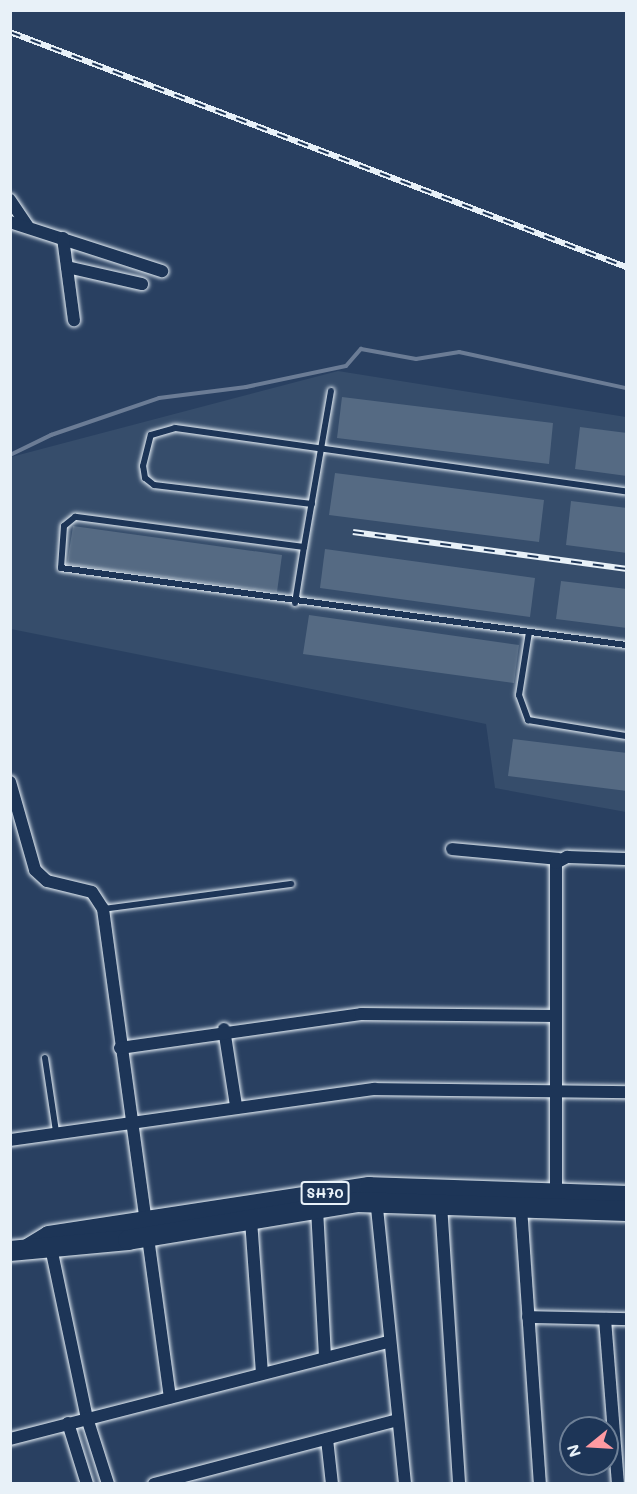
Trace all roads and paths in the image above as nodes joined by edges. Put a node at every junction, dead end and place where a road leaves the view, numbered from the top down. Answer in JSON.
{"nodes":[{"id":1,"x":10,"y":200,"type":"edge"},
{"id":2,"x":10,"y":222,"type":"edge"},
{"id":3,"x":28,"y":227,"type":"junction"},
{"id":4,"x":63,"y":238,"type":"junction"},
{"id":5,"x":67,"y":267,"type":"junction"},
{"id":6,"x":162,"y":271,"type":"dead end"},
{"id":7,"x":142,"y":284,"type":"dead end"},
{"id":8,"x":74,"y":320,"type":"dead end"},
{"id":9,"x":331,"y":392,"type":"dead end"},
{"id":10,"x":321,"y":447,"type":"junction"},
{"id":11,"x":627,"y":491,"type":"edge"},
{"id":12,"x":312,"y":504,"type":"junction"},
{"id":13,"x":304,"y":546,"type":"junction"},
{"id":14,"x":295,"y":603,"type":"junction"},
{"id":15,"x":529,"y":632,"type":"junction"},
{"id":16,"x":627,"y":645,"type":"edge"},
{"id":17,"x":627,"y":736,"type":"edge"},
{"id":18,"x":10,"y":782,"type":"edge"},
{"id":19,"x":453,"y":849,"type":"dead end"},
{"id":20,"x":559,"y":859,"type":"junction"},
{"id":21,"x":627,"y":859,"type":"edge"},
{"id":22,"x":291,"y":885,"type":"dead end"},
{"id":23,"x":103,"y":909,"type":"junction"},
{"id":24,"x":556,"y":1016,"type":"junction"},
{"id":25,"x":224,"y":1029,"type":"junction"},
{"id":26,"x":120,"y":1048,"type":"junction"},
{"id":27,"x":45,"y":1058,"type":"dead end"},
{"id":28,"x":556,"y":1091,"type":"junction"},
{"id":29,"x":627,"y":1092,"type":"edge"},
{"id":30,"x":236,"y":1106,"type":"junction"},
{"id":31,"x":130,"y":1120,"type":"junction"},
{"id":32,"x":56,"y":1132,"type":"junction"},
{"id":33,"x":10,"y":1140,"type":"edge"},
{"id":34,"x":376,"y":1194,"type":"junction"},
{"id":35,"x":627,"y":1196,"type":"edge"},
{"id":36,"x":555,"y":1200,"type":"junction"},
{"id":37,"x":441,"y":1204,"type":"junction"},
{"id":38,"x":520,"y":1207,"type":"junction"},
{"id":39,"x":316,"y":1209,"type":"junction"},
{"id":40,"x":627,"y":1211,"type":"edge"},
{"id":41,"x":251,"y":1220,"type":"junction"},
{"id":42,"x":144,"y":1230,"type":"junction"},
{"id":43,"x":50,"y":1243,"type":"junction"},
{"id":44,"x":20,"y":1249,"type":"edge"},
{"id":45,"x":528,"y":1317,"type":"junction"},
{"id":46,"x":605,"y":1319,"type":"junction"},
{"id":47,"x":627,"y":1319,"type":"edge"},
{"id":48,"x":389,"y":1342,"type":"junction"},
{"id":49,"x":325,"y":1358,"type":"junction"},
{"id":50,"x":262,"y":1374,"type":"junction"},
{"id":51,"x":170,"y":1397,"type":"junction"},
{"id":52,"x":87,"y":1418,"type":"junction"},
{"id":53,"x":399,"y":1420,"type":"junction"},
{"id":54,"x":68,"y":1423,"type":"junction"},
{"id":55,"x":327,"y":1438,"type":"junction"},
{"id":56,"x":10,"y":1439,"type":"edge"},
{"id":57,"x":621,"y":1478,"type":"edge"},
{"id":58,"x":186,"y":1479,"type":"edge"},
{"id":59,"x":87,"y":1484,"type":"edge"},
{"id":60,"x":108,"y":1484,"type":"edge"},
{"id":61,"x":154,"y":1484,"type":"edge"},
{"id":62,"x":332,"y":1484,"type":"edge"},
{"id":63,"x":405,"y":1484,"type":"edge"},
{"id":64,"x":459,"y":1484,"type":"edge"},
{"id":65,"x":540,"y":1484,"type":"edge"}],
"edges":[{"from":1,"to":3,"type":"street"},
{"from":2,"to":3,"type":"street"},
{"from":3,"to":4,"type":"street"},
{"from":4,"to":5,"type":"street"},
{"from":4,"to":6,"type":"street"},
{"from":5,"to":7,"type":"street"},
{"from":5,"to":8,"type":"street"},
{"from":9,"to":10,"type":"lane"},
{"from":10,"to":11,"type":"lane"},
{"from":10,"to":12,"type":"lane"},
{"from":10,"to":12,"type":"lane"},
{"from":12,"to":13,"type":"lane"},
{"from":13,"to":14,"type":"lane"},
{"from":13,"to":14,"type":"lane"},
{"from":14,"to":15,"type":"lane"},
{"from":15,"to":16,"type":"lane"},
{"from":15,"to":17,"type":"lane"},
{"from":18,"to":23,"type":"street"},
{"from":19,"to":20,"type":"street"},
{"from":20,"to":21,"type":"street"},
{"from":20,"to":24,"type":"street"},
{"from":22,"to":23,"type":"lane"},
{"from":23,"to":26,"type":"street"},
{"from":24,"to":25,"type":"street"},
{"from":24,"to":28,"type":"street"},
{"from":25,"to":26,"type":"street"},
{"from":25,"to":30,"type":"street"},
{"from":26,"to":31,"type":"street"},
{"from":27,"to":32,"type":"lane"},
{"from":28,"to":29,"type":"street"},
{"from":28,"to":30,"type":"street"},
{"from":28,"to":36,"type":"street"},
{"from":30,"to":31,"type":"street"},
{"from":31,"to":32,"type":"street"},
{"from":31,"to":42,"type":"street"},
{"from":32,"to":33,"type":"street"},
{"from":34,"to":36,"type":"main road","number":"SH70"},
{"from":34,"to":37,"type":"main road","number":"SH70"},
{"from":34,"to":39,"type":"main road","number":"SH70"},
{"from":34,"to":42,"type":"main road","number":"SH70"},
{"from":34,"to":48,"type":"street"},
{"from":35,"to":36,"type":"main road","number":"SH70"},
{"from":36,"to":38,"type":"main road","number":"SH70"},
{"from":36,"to":40,"type":"main road","number":"SH70"},
{"from":37,"to":38,"type":"main road","number":"SH70"},
{"from":37,"to":64,"type":"street"},
{"from":38,"to":45,"type":"street"},
{"from":39,"to":41,"type":"main road","number":"SH70"},
{"from":39,"to":49,"type":"street"},
{"from":41,"to":42,"type":"main road","number":"SH70"},
{"from":41,"to":50,"type":"street"},
{"from":42,"to":43,"type":"main road","number":"SH70"},
{"from":42,"to":51,"type":"street"},
{"from":43,"to":44,"type":"main road","number":"SH70"},
{"from":43,"to":52,"type":"street"},
{"from":45,"to":46,"type":"street"},
{"from":45,"to":65,"type":"street"},
{"from":46,"to":47,"type":"street"},
{"from":46,"to":57,"type":"street"},
{"from":48,"to":49,"type":"street"},
{"from":48,"to":53,"type":"street"},
{"from":49,"to":50,"type":"street"},
{"from":50,"to":51,"type":"street"},
{"from":51,"to":52,"type":"street"},
{"from":52,"to":54,"type":"street"},
{"from":52,"to":60,"type":"street"},
{"from":53,"to":55,"type":"street"},
{"from":53,"to":63,"type":"street"},
{"from":54,"to":56,"type":"street"},
{"from":54,"to":59,"type":"street"},
{"from":55,"to":58,"type":"street"},
{"from":55,"to":62,"type":"street"},
{"from":58,"to":61,"type":"street"}]}
